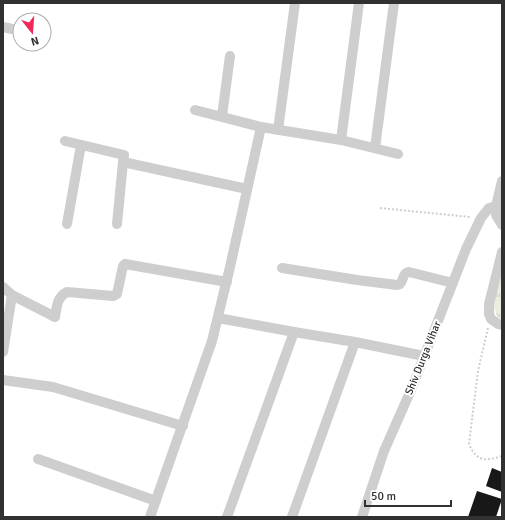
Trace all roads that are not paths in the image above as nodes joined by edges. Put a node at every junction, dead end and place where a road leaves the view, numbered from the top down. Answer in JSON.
{"nodes":[{"id":1,"x":295,"y":3,"type":"edge"},
{"id":2,"x":359,"y":3,"type":"edge"},
{"id":3,"x":394,"y":3,"type":"edge"},
{"id":4,"x":230,"y":56,"type":"dead end"},
{"id":5,"x":195,"y":110,"type":"dead end"},
{"id":6,"x":222,"y":116,"type":"junction"},
{"id":7,"x":261,"y":127,"type":"junction"},
{"id":8,"x":278,"y":130,"type":"junction"},
{"id":9,"x":341,"y":140,"type":"junction"},
{"id":10,"x":65,"y":141,"type":"dead end"},
{"id":11,"x":80,"y":145,"type":"junction"},
{"id":12,"x":374,"y":148,"type":"junction"},
{"id":13,"x":398,"y":154,"type":"dead end"},
{"id":14,"x":123,"y":162,"type":"junction"},
{"id":15,"x":502,"y":181,"type":"edge"},
{"id":16,"x":247,"y":189,"type":"junction"},
{"id":17,"x":496,"y":206,"type":"junction"},
{"id":18,"x":67,"y":224,"type":"dead end"},
{"id":19,"x":117,"y":224,"type":"dead end"},
{"id":20,"x":502,"y":225,"type":"edge"},
{"id":21,"x":502,"y":252,"type":"edge"},
{"id":22,"x":282,"y":268,"type":"dead end"},
{"id":23,"x":227,"y":282,"type":"junction"},
{"id":24,"x":452,"y":283,"type":"junction"},
{"id":25,"x":3,"y":287,"type":"edge"},
{"id":26,"x":12,"y":295,"type":"junction"},
{"id":27,"x":218,"y":318,"type":"junction"},
{"id":28,"x":502,"y":325,"type":"edge"},
{"id":29,"x":294,"y":332,"type":"junction"},
{"id":30,"x":355,"y":342,"type":"junction"},
{"id":31,"x":3,"y":352,"type":"edge"},
{"id":32,"x":424,"y":356,"type":"junction"},
{"id":33,"x":3,"y":380,"type":"edge"},
{"id":34,"x":183,"y":426,"type":"junction"},
{"id":35,"x":38,"y":458,"type":"dead end"},
{"id":36,"x":156,"y":501,"type":"junction"},
{"id":37,"x":150,"y":517,"type":"edge"},
{"id":38,"x":227,"y":517,"type":"edge"},
{"id":39,"x":292,"y":517,"type":"edge"},
{"id":40,"x":362,"y":517,"type":"edge"}],
"edges":[{"from":1,"to":8,"type":"street"},
{"from":2,"to":9,"type":"street"},
{"from":3,"to":12,"type":"street"},
{"from":4,"to":6,"type":"street"},
{"from":5,"to":6,"type":"street"},
{"from":6,"to":7,"type":"street"},
{"from":7,"to":8,"type":"street"},
{"from":7,"to":16,"type":"street"},
{"from":8,"to":9,"type":"street"},
{"from":9,"to":12,"type":"street"},
{"from":10,"to":11,"type":"street"},
{"from":11,"to":14,"type":"street"},
{"from":11,"to":18,"type":"street"},
{"from":12,"to":13,"type":"street"},
{"from":14,"to":16,"type":"street"},
{"from":14,"to":19,"type":"street"},
{"from":15,"to":17,"type":"street"},
{"from":16,"to":23,"type":"street"},
{"from":17,"to":20,"type":"street"},
{"from":17,"to":24,"type":"street","name":"Shiv Durga Vihar"},
{"from":21,"to":28,"type":"street"},
{"from":22,"to":24,"type":"street"},
{"from":23,"to":26,"type":"street"},
{"from":23,"to":27,"type":"street"},
{"from":24,"to":32,"type":"street","name":"Shiv Durga Vihar"},
{"from":25,"to":26,"type":"street"},
{"from":26,"to":31,"type":"street"},
{"from":27,"to":29,"type":"street"},
{"from":27,"to":34,"type":"street"},
{"from":29,"to":30,"type":"street"},
{"from":29,"to":38,"type":"street"},
{"from":30,"to":32,"type":"street"},
{"from":30,"to":39,"type":"street"},
{"from":32,"to":40,"type":"street","name":"Shiv Durga Vihar"},
{"from":33,"to":34,"type":"street"},
{"from":34,"to":36,"type":"street"},
{"from":35,"to":36,"type":"street"},
{"from":36,"to":37,"type":"street"}]}
